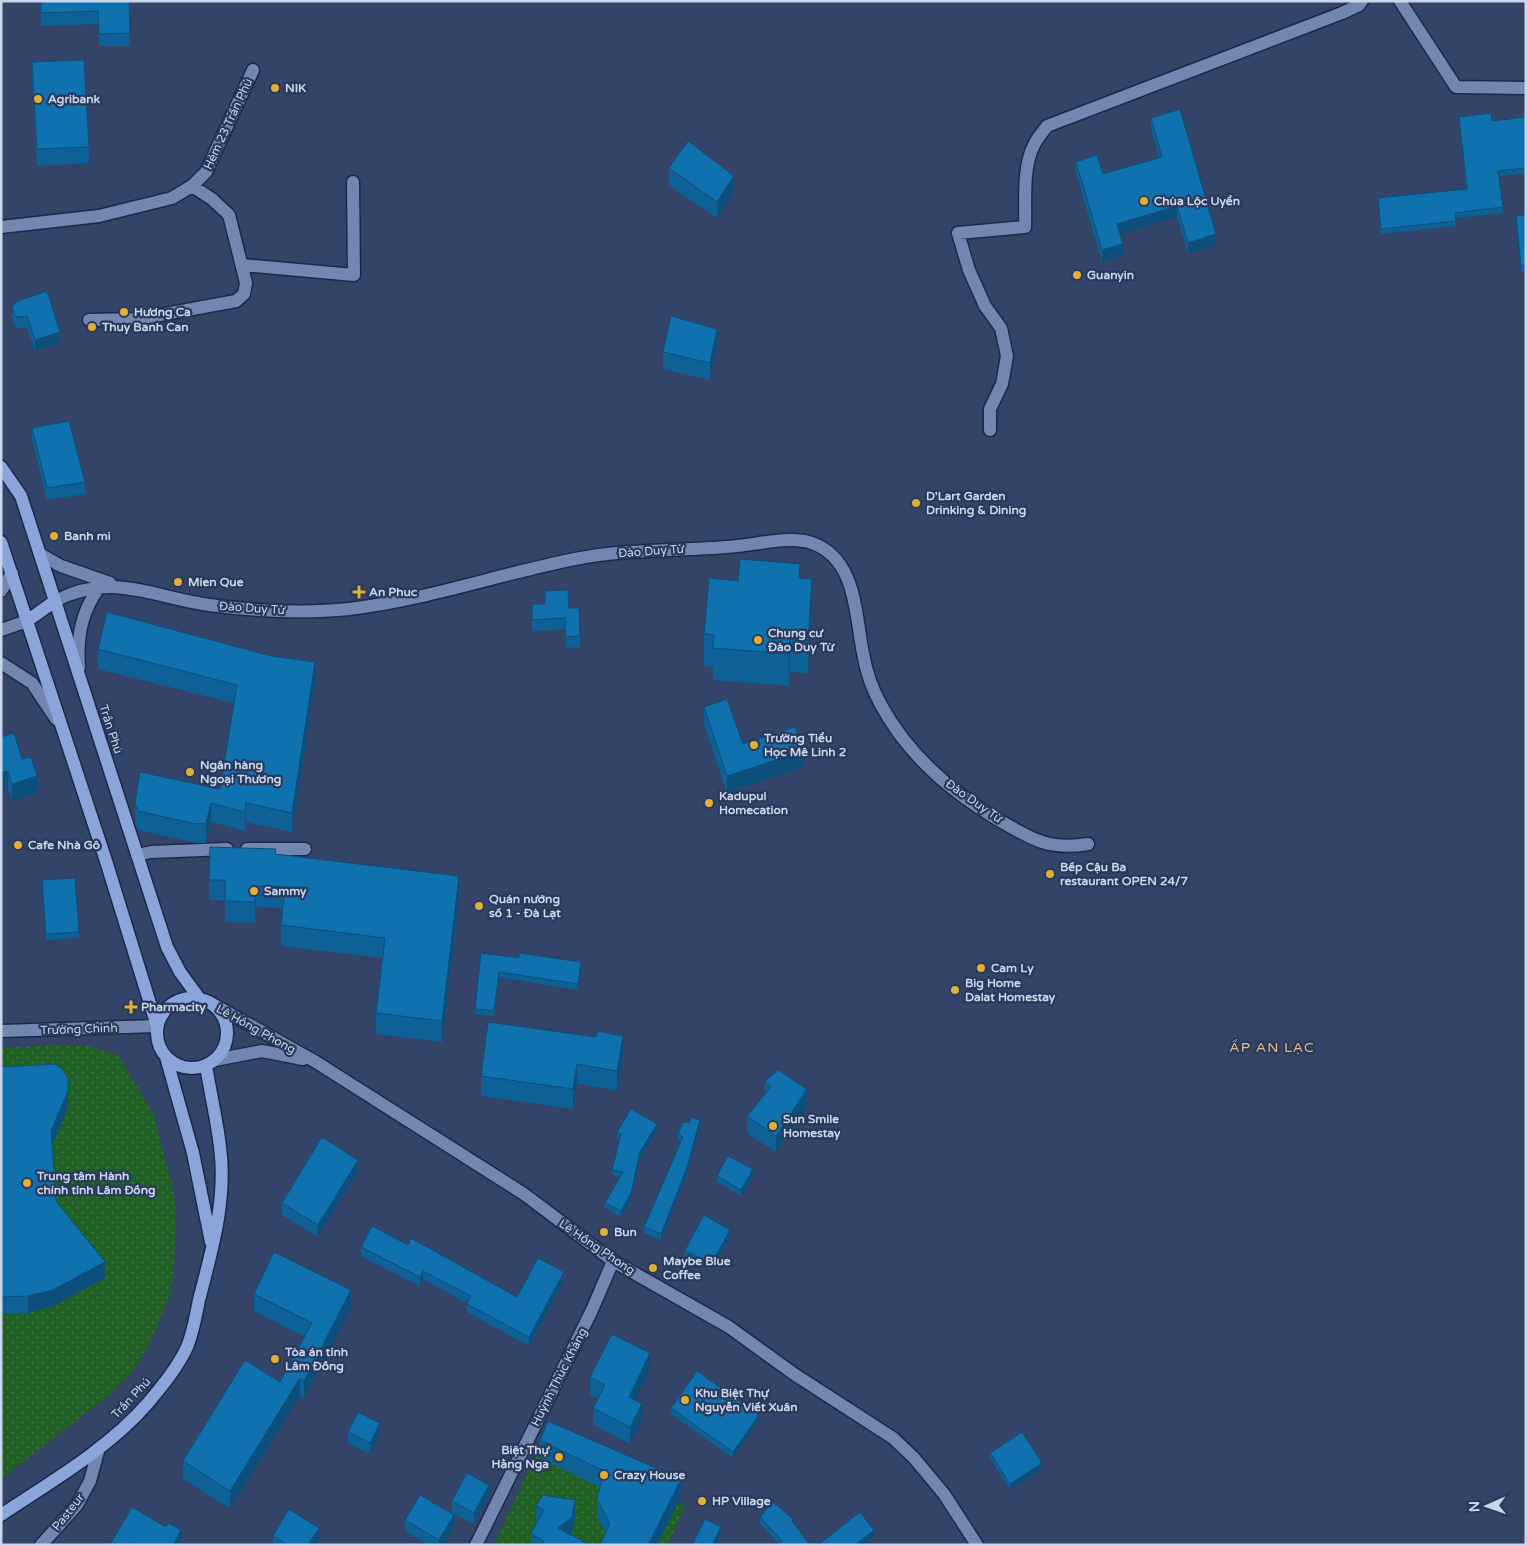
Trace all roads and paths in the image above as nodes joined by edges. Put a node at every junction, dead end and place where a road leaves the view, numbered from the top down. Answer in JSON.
{"nodes":[{"id":1,"x":1362,"y":1,"type":"edge"},
{"id":2,"x":1400,"y":1,"type":"edge"},
{"id":3,"x":253,"y":70,"type":"dead end"},
{"id":4,"x":1526,"y":88,"type":"edge"},
{"id":5,"x":354,"y":182,"type":"dead end"},
{"id":6,"x":192,"y":186,"type":"junction"},
{"id":7,"x":1,"y":227,"type":"edge"},
{"id":8,"x":242,"y":265,"type":"junction"},
{"id":9,"x":90,"y":320,"type":"dead end"},
{"id":10,"x":990,"y":430,"type":"dead end"},
{"id":11,"x":1,"y":468,"type":"edge"},
{"id":12,"x":1,"y":542,"type":"edge"},
{"id":13,"x":40,"y":554,"type":"junction"},
{"id":14,"x":12,"y":573,"type":"junction"},
{"id":15,"x":100,"y":586,"type":"junction"},
{"id":16,"x":122,"y":587,"type":"junction"},
{"id":17,"x":1,"y":591,"type":"edge"},
{"id":18,"x":56,"y":601,"type":"junction"},
{"id":19,"x":27,"y":621,"type":"junction"},
{"id":20,"x":1,"y":630,"type":"edge"},
{"id":21,"x":1,"y":663,"type":"edge"},
{"id":22,"x":80,"y":676,"type":"junction"},
{"id":23,"x":64,"y":731,"type":"junction"},
{"id":24,"x":1088,"y":844,"type":"dead end"},
{"id":25,"x":305,"y":849,"type":"dead end"},
{"id":26,"x":137,"y":855,"type":"junction"},
{"id":27,"x":204,"y":1000,"type":"junction"},
{"id":28,"x":157,"y":1026,"type":"junction"},
{"id":29,"x":1,"y":1031,"type":"edge"},
{"id":30,"x":166,"y":1057,"type":"junction"},
{"id":31,"x":210,"y":1062,"type":"junction"},
{"id":32,"x":316,"y":1062,"type":"junction"},
{"id":33,"x":213,"y":1249,"type":"junction"},
{"id":34,"x":612,"y":1261,"type":"junction"},
{"id":35,"x":99,"y":1448,"type":"junction"},
{"id":36,"x":1,"y":1515,"type":"edge"},
{"id":37,"x":41,"y":1545,"type":"edge"},
{"id":38,"x":476,"y":1545,"type":"edge"},
{"id":39,"x":977,"y":1545,"type":"edge"}],
"edges":[{"from":1,"to":10,"type":"street"},
{"from":2,"to":4,"type":"street"},
{"from":3,"to":6,"type":"street","name":"Hẻm 23 Trần Phú"},
{"from":5,"to":8,"type":"street"},
{"from":6,"to":7,"type":"street","name":"Hẻm 23 Trần Phú"},
{"from":6,"to":8,"type":"street"},
{"from":8,"to":9,"type":"street"},
{"from":11,"to":13,"type":"main road","name":"Trần Phú"},
{"from":12,"to":14,"type":"main road"},
{"from":13,"to":16,"type":"street"},
{"from":13,"to":18,"type":"main road","name":"Trần Phú"},
{"from":14,"to":17,"type":"street"},
{"from":14,"to":19,"type":"main road"},
{"from":15,"to":16,"type":"street","name":"Đào Duy Từ"},
{"from":15,"to":18,"type":"street","name":"Đào Duy Từ"},
{"from":15,"to":22,"type":"street"},
{"from":16,"to":24,"type":"street","name":"Đào Duy Từ"},
{"from":18,"to":19,"type":"main road"},
{"from":18,"to":22,"type":"main road","name":"Trần Phú"},
{"from":19,"to":20,"type":"street"},
{"from":19,"to":23,"type":"main road"},
{"from":21,"to":23,"type":"street"},
{"from":22,"to":26,"type":"main road","name":"Trần Phú"},
{"from":23,"to":28,"type":"main road"},
{"from":25,"to":26,"type":"street"},
{"from":26,"to":27,"type":"main road","name":"Trần Phú"},
{"from":27,"to":28,"type":"main road"},
{"from":27,"to":31,"type":"main road"},
{"from":27,"to":32,"type":"street","name":"Lê Hồng Phong"},
{"from":28,"to":29,"type":"street","name":"Trường Chinh"},
{"from":28,"to":30,"type":"main road"},
{"from":30,"to":31,"type":"main road"},
{"from":30,"to":33,"type":"main road","name":"Trần Phú"},
{"from":31,"to":32,"type":"street"},
{"from":31,"to":33,"type":"main road","name":"Trần Phú"},
{"from":32,"to":34,"type":"street","name":"Lê Hồng Phong"},
{"from":33,"to":35,"type":"main road","name":"Trần Phú"},
{"from":34,"to":38,"type":"street","name":"Huỳnh Thúc Kháng"},
{"from":34,"to":39,"type":"street","name":"Lê Hồng Phong"},
{"from":35,"to":36,"type":"main road","name":"Trần Phú"},
{"from":35,"to":37,"type":"street","name":"Pasteur"}]}
